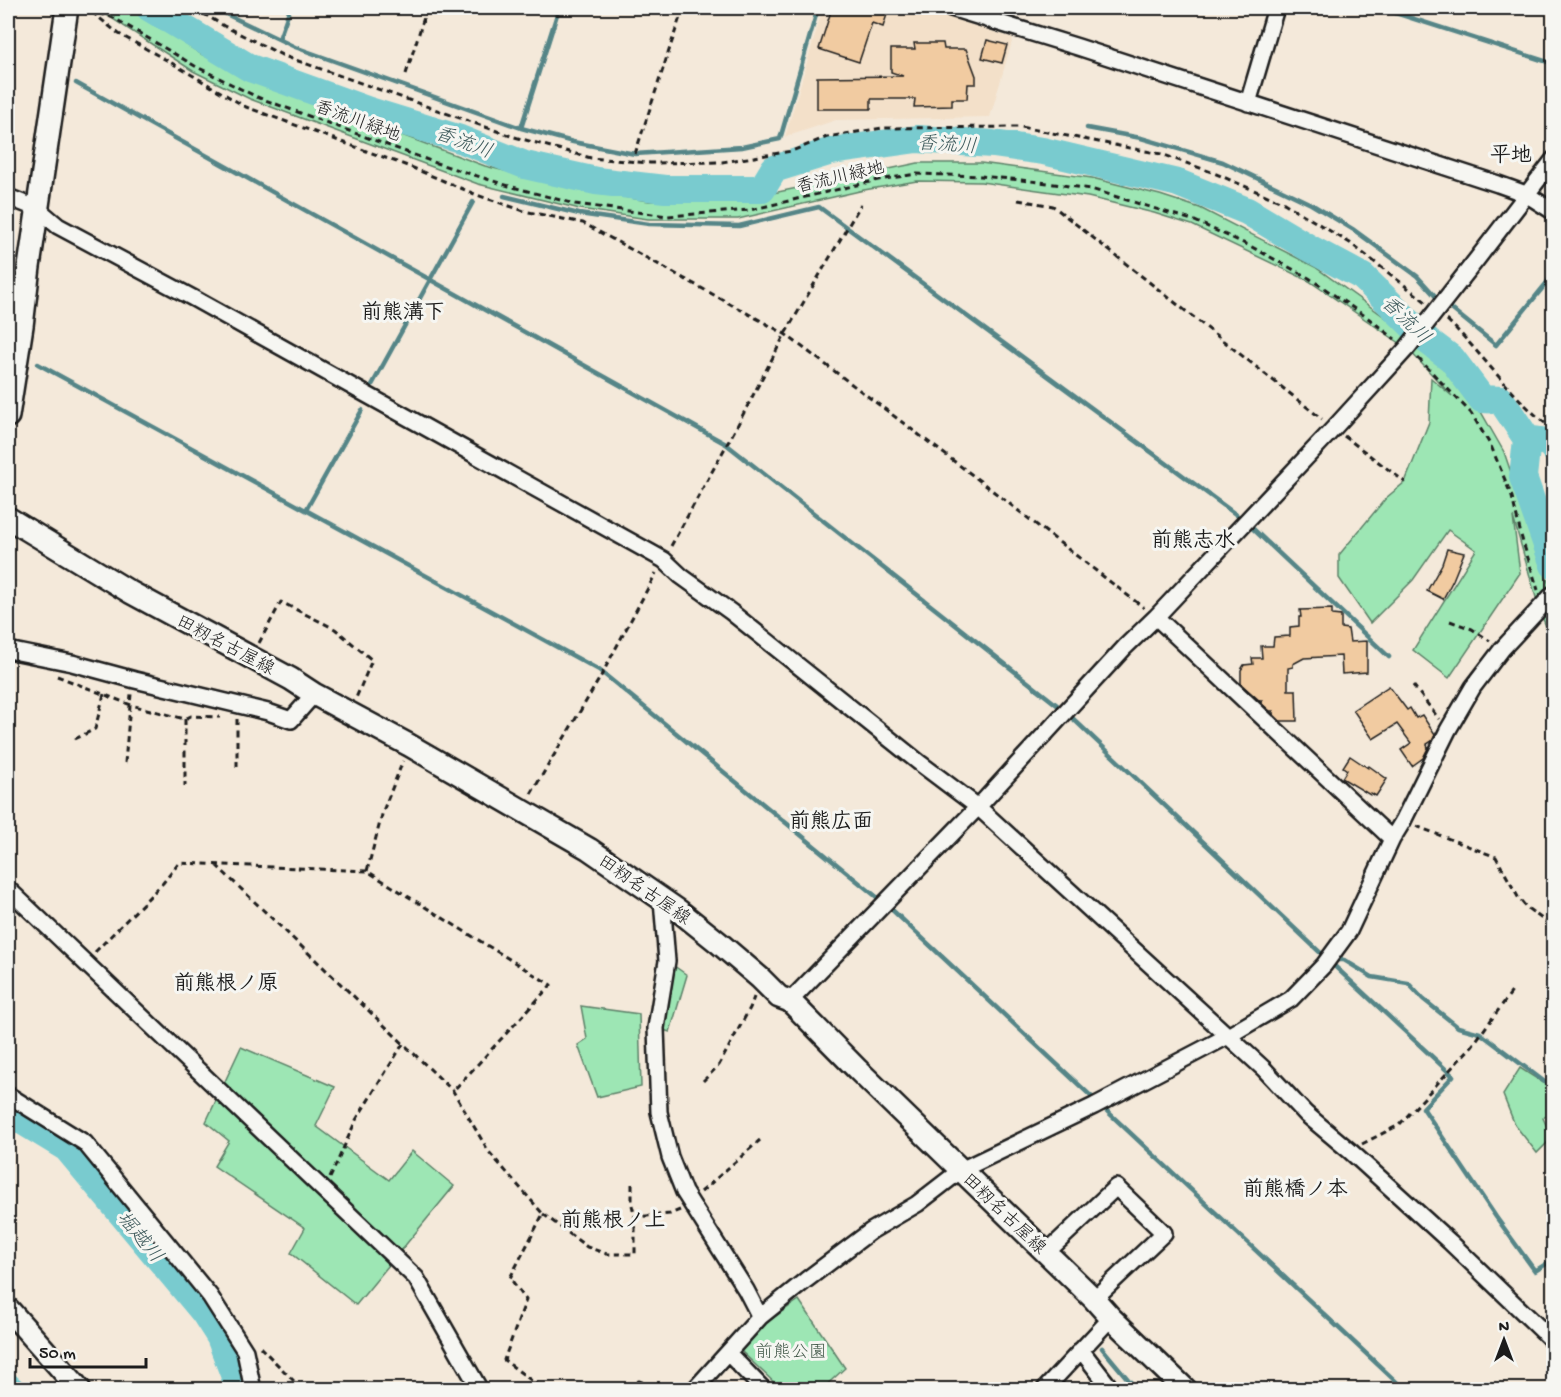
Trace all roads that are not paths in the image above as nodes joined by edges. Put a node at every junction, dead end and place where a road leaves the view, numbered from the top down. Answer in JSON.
{"nodes":[{"id":1,"x":67,"y":8,"type":"edge"},
{"id":2,"x":951,"y":8,"type":"edge"},
{"id":3,"x":1276,"y":8,"type":"edge"},
{"id":4,"x":968,"y":10,"type":"edge"},
{"id":5,"x":1248,"y":103,"type":"junction"},
{"id":6,"x":1554,"y":159,"type":"edge"},
{"id":7,"x":1526,"y":194,"type":"junction"},
{"id":8,"x":8,"y":197,"type":"edge"},
{"id":9,"x":38,"y":209,"type":"junction"},
{"id":10,"x":1554,"y":212,"type":"edge"},
{"id":11,"x":8,"y":416,"type":"edge"},
{"id":12,"x":8,"y":518,"type":"edge"},
{"id":13,"x":1554,"y":593,"type":"edge"},
{"id":14,"x":1156,"y":617,"type":"junction"},
{"id":15,"x":8,"y":650,"type":"edge"},
{"id":16,"x":314,"y":694,"type":"junction"},
{"id":17,"x":978,"y":807,"type":"junction"},
{"id":18,"x":1392,"y":839,"type":"junction"},
{"id":19,"x":8,"y":889,"type":"edge"},
{"id":20,"x":662,"y":900,"type":"junction"},
{"id":21,"x":790,"y":1001,"type":"junction"},
{"id":22,"x":1228,"y":1036,"type":"junction"},
{"id":23,"x":8,"y":1095,"type":"edge"},
{"id":24,"x":961,"y":1170,"type":"junction"},
{"id":25,"x":1046,"y":1253,"type":"junction"},
{"id":26,"x":1095,"y":1299,"type":"junction"},
{"id":27,"x":8,"y":1309,"type":"edge"},
{"id":28,"x":760,"y":1317,"type":"junction"},
{"id":29,"x":1111,"y":1318,"type":"junction"},
{"id":30,"x":1554,"y":1342,"type":"edge"},
{"id":31,"x":1081,"y":1350,"type":"junction"},
{"id":32,"x":728,"y":1353,"type":"junction"},
{"id":33,"x":80,"y":1389,"type":"edge"},
{"id":34,"x":253,"y":1389,"type":"edge"},
{"id":35,"x":480,"y":1389,"type":"edge"},
{"id":36,"x":694,"y":1389,"type":"edge"},
{"id":37,"x":764,"y":1389,"type":"edge"},
{"id":38,"x":1044,"y":1389,"type":"edge"},
{"id":39,"x":1112,"y":1389,"type":"edge"},
{"id":40,"x":1186,"y":1389,"type":"edge"}],
"edges":[{"from":1,"to":9,"type":"main road"},
{"from":2,"to":4,"type":"street"},
{"from":3,"to":5,"type":"street"},
{"from":4,"to":5,"type":"street"},
{"from":5,"to":7,"type":"street"},
{"from":6,"to":7,"type":"street"},
{"from":7,"to":10,"type":"street"},
{"from":7,"to":14,"type":"street"},
{"from":8,"to":9,"type":"street"},
{"from":9,"to":11,"type":"main road"},
{"from":9,"to":17,"type":"street"},
{"from":12,"to":16,"type":"main road","name":"田籾名古屋線"},
{"from":13,"to":18,"type":"street"},
{"from":14,"to":17,"type":"street"},
{"from":14,"to":18,"type":"street"},
{"from":15,"to":16,"type":"street"},
{"from":16,"to":20,"type":"main road","name":"田籾名古屋線"},
{"from":17,"to":21,"type":"street"},
{"from":17,"to":22,"type":"street"},
{"from":18,"to":22,"type":"street"},
{"from":19,"to":35,"type":"street"},
{"from":20,"to":21,"type":"main road","name":"田籾名古屋線"},
{"from":20,"to":28,"type":"street"},
{"from":21,"to":24,"type":"main road","name":"田籾名古屋線"},
{"from":22,"to":24,"type":"street"},
{"from":22,"to":30,"type":"street"},
{"from":23,"to":34,"type":"street"},
{"from":24,"to":25,"type":"main road","name":"田籾名古屋線"},
{"from":24,"to":28,"type":"street"},
{"from":25,"to":26,"type":"main road","name":"田籾名古屋線"},
{"from":25,"to":26,"type":"street"},
{"from":26,"to":29,"type":"main road","name":"田籾名古屋線"},
{"from":27,"to":33,"type":"main road"},
{"from":28,"to":32,"type":"street"},
{"from":29,"to":31,"type":"street"},
{"from":29,"to":40,"type":"main road","name":"田籾名古屋線"},
{"from":31,"to":38,"type":"street"},
{"from":31,"to":39,"type":"street"},
{"from":32,"to":36,"type":"street"},
{"from":32,"to":37,"type":"street"}]}
